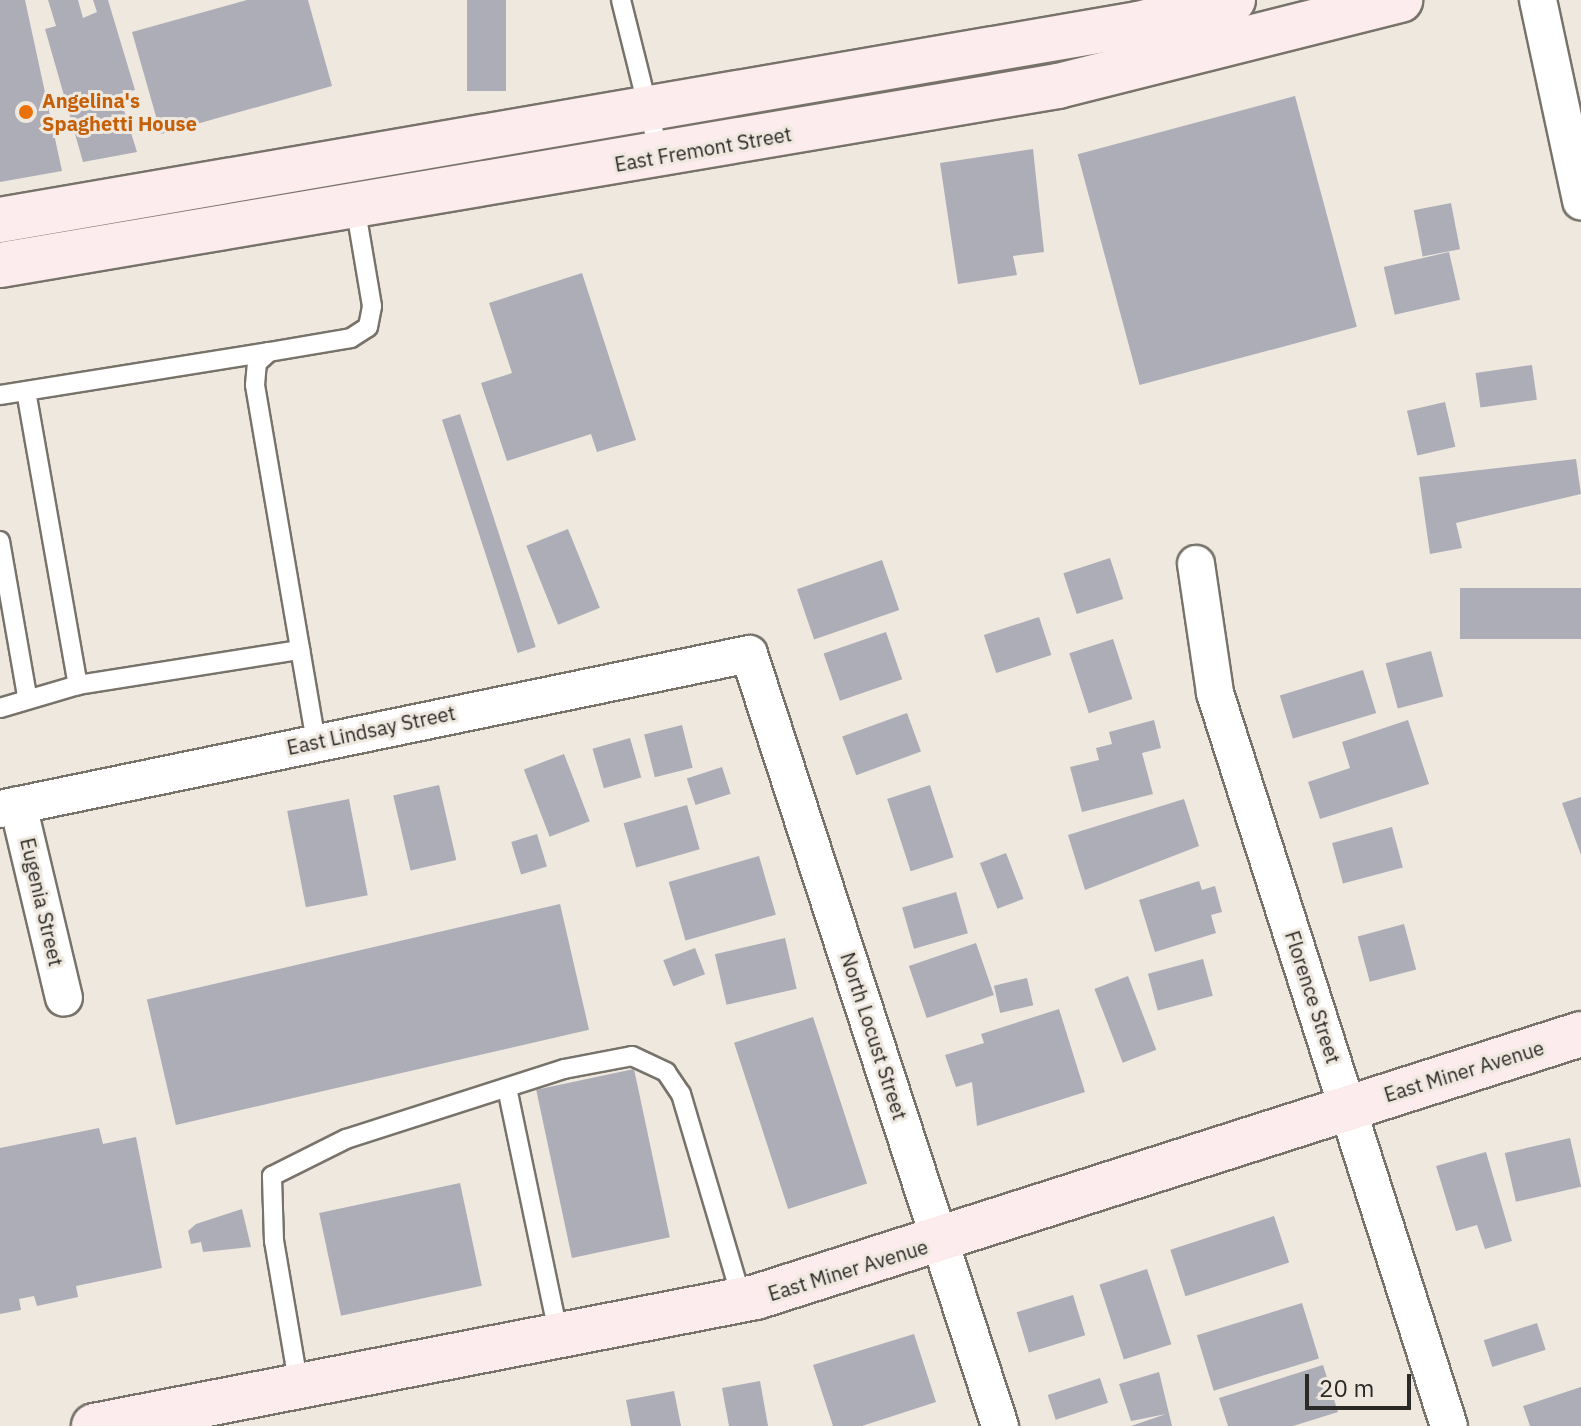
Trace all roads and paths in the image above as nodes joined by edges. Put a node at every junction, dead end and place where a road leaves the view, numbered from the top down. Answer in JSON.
{"nodes":[{"id":1,"x":621,"y":0,"type":"edge"},
{"id":2,"x":1233,"y":0,"type":"edge"},
{"id":3,"x":1400,"y":0,"type":"edge"},
{"id":4,"x":1538,"y":0,"type":"edge"},
{"id":5,"x":1139,"y":30,"type":"edge"},
{"id":6,"x":647,"y":103,"type":"junction"},
{"id":7,"x":661,"y":158,"type":"junction"},
{"id":8,"x":1581,"y":201,"type":"edge"},
{"id":9,"x":355,"y":205,"type":"junction"},
{"id":10,"x":0,"y":220,"type":"edge"},
{"id":11,"x":0,"y":265,"type":"edge"},
{"id":12,"x":269,"y":352,"type":"junction"},
{"id":13,"x":26,"y":391,"type":"junction"},
{"id":14,"x":0,"y":395,"type":"edge"},
{"id":15,"x":0,"y":541,"type":"edge"},
{"id":16,"x":1196,"y":564,"type":"dead end"},
{"id":17,"x":300,"y":650,"type":"junction"},
{"id":18,"x":742,"y":652,"type":"joint"},
{"id":19,"x":78,"y":685,"type":"junction"},
{"id":20,"x":27,"y":696,"type":"junction"},
{"id":21,"x":0,"y":708,"type":"edge"},
{"id":22,"x":316,"y":742,"type":"junction"},
{"id":23,"x":9,"y":807,"type":"edge"},
{"id":24,"x":64,"y":998,"type":"dead end"},
{"id":25,"x":1581,"y":1034,"type":"edge"},
{"id":26,"x":507,"y":1088,"type":"junction"},
{"id":27,"x":1348,"y":1107,"type":"junction"},
{"id":28,"x":940,"y":1243,"type":"junction"},
{"id":29,"x":742,"y":1300,"type":"junction"},
{"id":30,"x":559,"y":1336,"type":"junction"},
{"id":31,"x":299,"y":1387,"type":"junction"},
{"id":32,"x":158,"y":1420,"type":"edge"},
{"id":33,"x":94,"y":1426,"type":"edge"},
{"id":34,"x":1000,"y":1426,"type":"edge"},
{"id":35,"x":1449,"y":1426,"type":"edge"}],
"edges":[{"from":1,"to":6,"type":"lane"},
{"from":2,"to":5,"type":"main road","name":"East Fremont Street"},
{"from":3,"to":5,"type":"main road","name":"East Fremont Street"},
{"from":4,"to":8,"type":"street"},
{"from":5,"to":6,"type":"main road","name":"East Fremont Street"},
{"from":5,"to":7,"type":"main road","name":"East Fremont Street"},
{"from":6,"to":7,"type":"lane"},
{"from":6,"to":10,"type":"main road","name":"East Fremont Street"},
{"from":7,"to":9,"type":"main road","name":"East Fremont Street"},
{"from":9,"to":11,"type":"main road","name":"East Fremont Street"},
{"from":9,"to":12,"type":"lane"},
{"from":12,"to":13,"type":"lane"},
{"from":12,"to":17,"type":"lane"},
{"from":13,"to":14,"type":"lane"},
{"from":13,"to":19,"type":"lane"},
{"from":15,"to":20,"type":"lane"},
{"from":16,"to":27,"type":"street","name":"Florence Street"},
{"from":17,"to":19,"type":"lane"},
{"from":17,"to":22,"type":"lane"},
{"from":18,"to":22,"type":"street","name":"East Lindsay Street"},
{"from":18,"to":28,"type":"street","name":"North Locust Street"},
{"from":19,"to":20,"type":"lane"},
{"from":20,"to":21,"type":"lane"},
{"from":22,"to":23,"type":"street","name":"East Lindsay Street"},
{"from":23,"to":24,"type":"street","name":"Eugenia Street"},
{"from":25,"to":27,"type":"main road","name":"East Miner Avenue"},
{"from":26,"to":29,"type":"lane"},
{"from":26,"to":30,"type":"lane"},
{"from":26,"to":31,"type":"lane"},
{"from":27,"to":28,"type":"main road","name":"East Miner Avenue"},
{"from":27,"to":35,"type":"street","name":"Florence Street"},
{"from":28,"to":29,"type":"main road","name":"East Miner Avenue"},
{"from":28,"to":34,"type":"street","name":"North Locust Street"},
{"from":29,"to":30,"type":"main road","name":"East Miner Avenue"},
{"from":30,"to":31,"type":"main road","name":"East Miner Avenue"},
{"from":31,"to":32,"type":"main road","name":"East Miner Avenue"},
{"from":32,"to":33,"type":"main road","name":"East Miner Avenue"}]}
